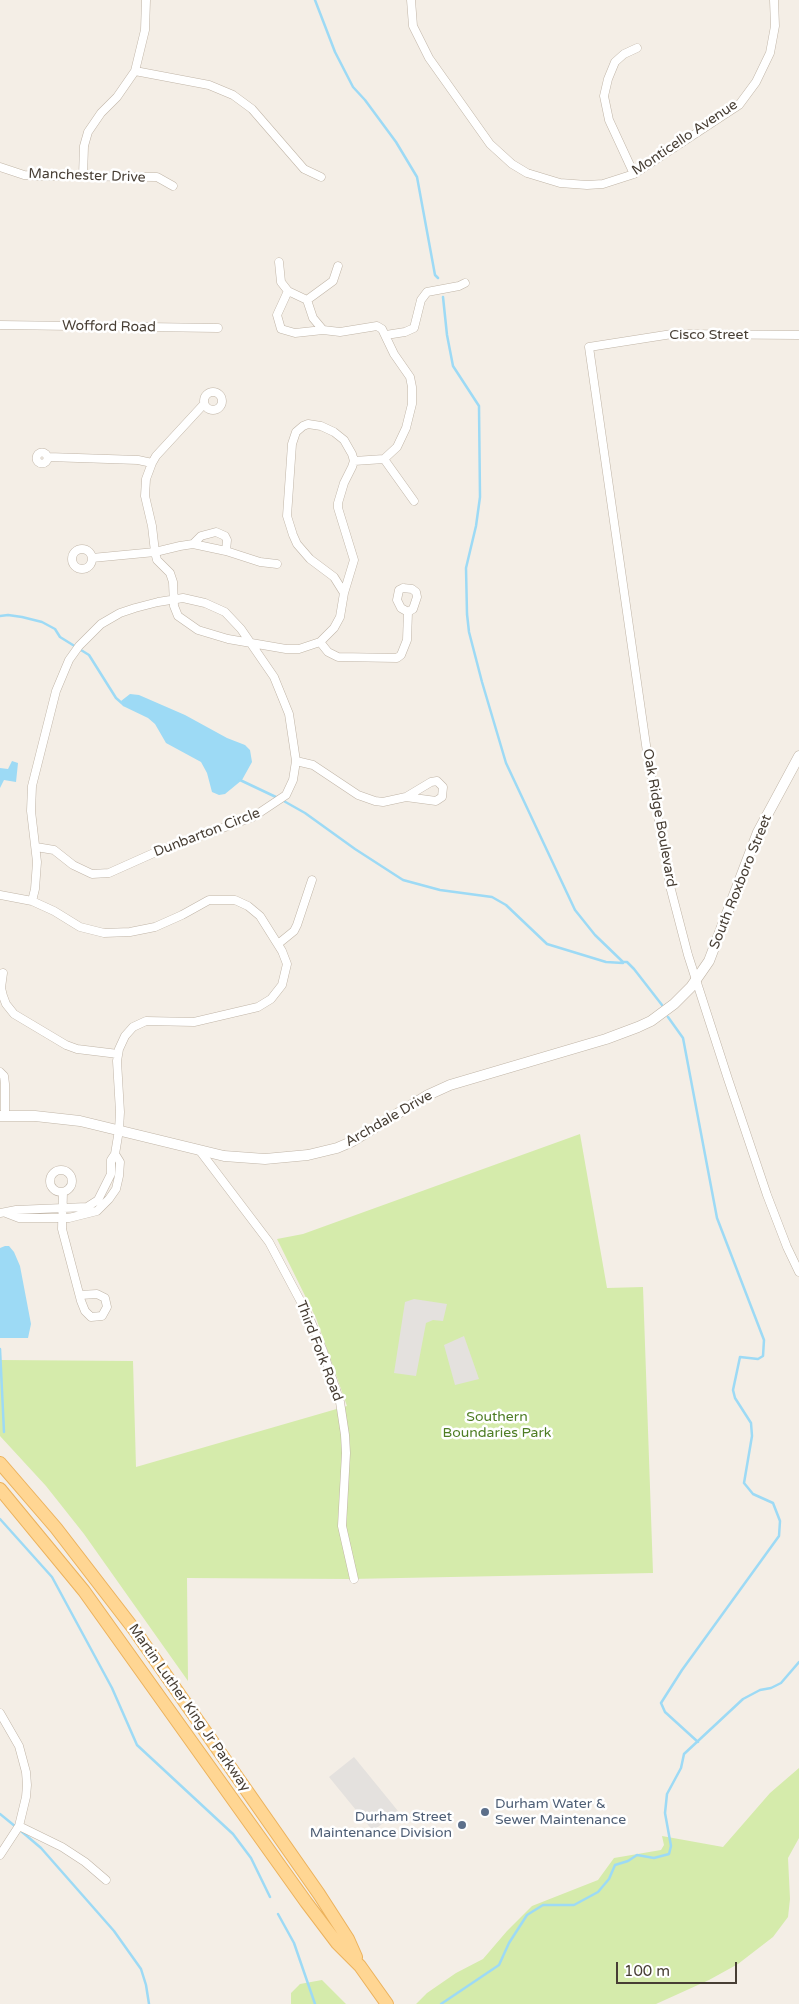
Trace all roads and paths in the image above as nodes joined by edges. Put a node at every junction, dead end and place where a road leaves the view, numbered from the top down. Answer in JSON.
{"nodes":[{"id":1,"x":146,"y":0,"type":"edge"},
{"id":2,"x":411,"y":0,"type":"edge"},
{"id":3,"x":774,"y":0,"type":"edge"},
{"id":4,"x":637,"y":48,"type":"dead end"},
{"id":5,"x":135,"y":70,"type":"junction"},
{"id":6,"x":0,"y":166,"type":"edge"},
{"id":7,"x":634,"y":174,"type":"junction"},
{"id":8,"x":83,"y":176,"type":"junction"},
{"id":9,"x":321,"y":177,"type":"dead end"},
{"id":10,"x":172,"y":186,"type":"dead end"},
{"id":11,"x":279,"y":262,"type":"dead end"},
{"id":12,"x":338,"y":266,"type":"dead end"},
{"id":13,"x":465,"y":283,"type":"dead end"},
{"id":14,"x":288,"y":291,"type":"junction"},
{"id":15,"x":307,"y":300,"type":"junction"},
{"id":16,"x":0,"y":325,"type":"edge"},
{"id":17,"x":218,"y":328,"type":"dead end"},
{"id":18,"x":323,"y":330,"type":"junction"},
{"id":19,"x":386,"y":335,"type":"junction"},
{"id":20,"x":799,"y":335,"type":"edge"},
{"id":21,"x":590,"y":347,"type":"joint"},
{"id":22,"x":204,"y":404,"type":"dead end"},
{"id":23,"x":48,"y":457,"type":"dead end"},
{"id":24,"x":384,"y":459,"type":"junction"},
{"id":25,"x":354,"y":461,"type":"junction"},
{"id":26,"x":152,"y":463,"type":"junction"},
{"id":27,"x":414,"y":501,"type":"dead end"},
{"id":28,"x":193,"y":544,"type":"junction"},
{"id":29,"x":226,"y":551,"type":"junction"},
{"id":30,"x":155,"y":552,"type":"junction"},
{"id":31,"x":92,"y":558,"type":"dead end"},
{"id":32,"x":277,"y":564,"type":"dead end"},
{"id":33,"x":344,"y":592,"type":"junction"},
{"id":34,"x":174,"y":598,"type":"junction"},
{"id":35,"x":408,"y":612,"type":"dead end"},
{"id":36,"x":320,"y":642,"type":"junction"},
{"id":37,"x":252,"y":644,"type":"junction"},
{"id":38,"x":799,"y":756,"type":"edge"},
{"id":39,"x":296,"y":761,"type":"junction"},
{"id":40,"x":406,"y":797,"type":"dead end"},
{"id":41,"x":36,"y":847,"type":"junction"},
{"id":42,"x":312,"y":880,"type":"dead end"},
{"id":43,"x":0,"y":895,"type":"edge"},
{"id":44,"x":32,"y":901,"type":"junction"},
{"id":45,"x":278,"y":944,"type":"junction"},
{"id":46,"x":3,"y":973,"type":"dead end"},
{"id":47,"x":696,"y":980,"type":"junction"},
{"id":48,"x":118,"y":1054,"type":"junction"},
{"id":49,"x":0,"y":1072,"type":"edge"},
{"id":50,"x":3,"y":1116,"type":"edge"},
{"id":51,"x":119,"y":1130,"type":"junction"},
{"id":52,"x":200,"y":1151,"type":"junction"},
{"id":53,"x":115,"y":1154,"type":"junction"},
{"id":54,"x":62,"y":1192,"type":"dead end"},
{"id":55,"x":62,"y":1209,"type":"junction"},
{"id":56,"x":3,"y":1213,"type":"edge"},
{"id":57,"x":62,"y":1218,"type":"junction"},
{"id":58,"x":799,"y":1272,"type":"edge"},
{"id":59,"x":80,"y":1295,"type":"dead end"},
{"id":60,"x":0,"y":1463,"type":"edge"},
{"id":61,"x":0,"y":1489,"type":"edge"},
{"id":62,"x":354,"y":1579,"type":"dead end"},
{"id":63,"x":0,"y":1713,"type":"edge"},
{"id":64,"x":19,"y":1826,"type":"junction"},
{"id":65,"x":0,"y":1855,"type":"edge"},
{"id":66,"x":106,"y":1880,"type":"dead end"},
{"id":67,"x":360,"y":1966,"type":"junction"},
{"id":68,"x":387,"y":2004,"type":"edge"}],
"edges":[{"from":1,"to":5,"type":"street"},
{"from":2,"to":7,"type":"street","name":"Monticello Avenue"},
{"from":3,"to":7,"type":"street","name":"Monticello Avenue"},
{"from":4,"to":7,"type":"street"},
{"from":5,"to":8,"type":"street"},
{"from":5,"to":9,"type":"street"},
{"from":6,"to":8,"type":"street","name":"Manchester Drive"},
{"from":8,"to":10,"type":"street","name":"Manchester Drive"},
{"from":11,"to":14,"type":"street"},
{"from":12,"to":15,"type":"street"},
{"from":13,"to":19,"type":"street"},
{"from":14,"to":15,"type":"street"},
{"from":14,"to":18,"type":"street"},
{"from":15,"to":18,"type":"street"},
{"from":16,"to":17,"type":"street","name":"Wofford Road"},
{"from":18,"to":19,"type":"street"},
{"from":19,"to":24,"type":"street"},
{"from":20,"to":21,"type":"street","name":"Cisco Street"},
{"from":21,"to":47,"type":"street","name":"Oak Ridge Boulevard"},
{"from":22,"to":26,"type":"street"},
{"from":23,"to":26,"type":"street"},
{"from":24,"to":25,"type":"street"},
{"from":24,"to":27,"type":"street"},
{"from":25,"to":33,"type":"street"},
{"from":25,"to":33,"type":"street"},
{"from":26,"to":30,"type":"street"},
{"from":28,"to":29,"type":"street"},
{"from":28,"to":29,"type":"street"},
{"from":28,"to":30,"type":"street"},
{"from":29,"to":32,"type":"street"},
{"from":30,"to":31,"type":"street"},
{"from":30,"to":34,"type":"street"},
{"from":33,"to":36,"type":"street"},
{"from":34,"to":37,"type":"street","name":"Dunbarton Circle"},
{"from":34,"to":37,"type":"street"},
{"from":34,"to":41,"type":"street","name":"Dunbarton Circle"},
{"from":35,"to":36,"type":"street"},
{"from":36,"to":37,"type":"street"},
{"from":37,"to":39,"type":"street","name":"Dunbarton Circle"},
{"from":38,"to":47,"type":"street","name":"South Roxboro Street"},
{"from":39,"to":40,"type":"street"},
{"from":39,"to":41,"type":"street","name":"Dunbarton Circle"},
{"from":41,"to":44,"type":"street","name":"Dunbarton Circle"},
{"from":42,"to":45,"type":"street"},
{"from":43,"to":44,"type":"street"},
{"from":44,"to":45,"type":"street"},
{"from":45,"to":48,"type":"street"},
{"from":46,"to":48,"type":"street"},
{"from":47,"to":52,"type":"street","name":"Archdale Drive"},
{"from":47,"to":58,"type":"street","name":"Oak Ridge Boulevard"},
{"from":48,"to":51,"type":"street"},
{"from":49,"to":50,"type":"street"},
{"from":50,"to":51,"type":"street","name":"Archdale Drive"},
{"from":51,"to":52,"type":"street","name":"Archdale Drive"},
{"from":51,"to":53,"type":"street"},
{"from":52,"to":62,"type":"street","name":"Third Fork Road"},
{"from":53,"to":55,"type":"street"},
{"from":53,"to":57,"type":"street"},
{"from":54,"to":55,"type":"street"},
{"from":55,"to":56,"type":"street"},
{"from":55,"to":57,"type":"street"},
{"from":56,"to":57,"type":"street"},
{"from":57,"to":59,"type":"street"},
{"from":60,"to":67,"type":"main road","name":"Martin Luther King Jr Parkway"},
{"from":61,"to":67,"type":"main road","name":"Martin Luther King Jr Parkway"},
{"from":63,"to":64,"type":"street"},
{"from":64,"to":65,"type":"street"},
{"from":64,"to":66,"type":"street"},
{"from":67,"to":68,"type":"main road","name":"Martin Luther King Jr Parkway"}]}
